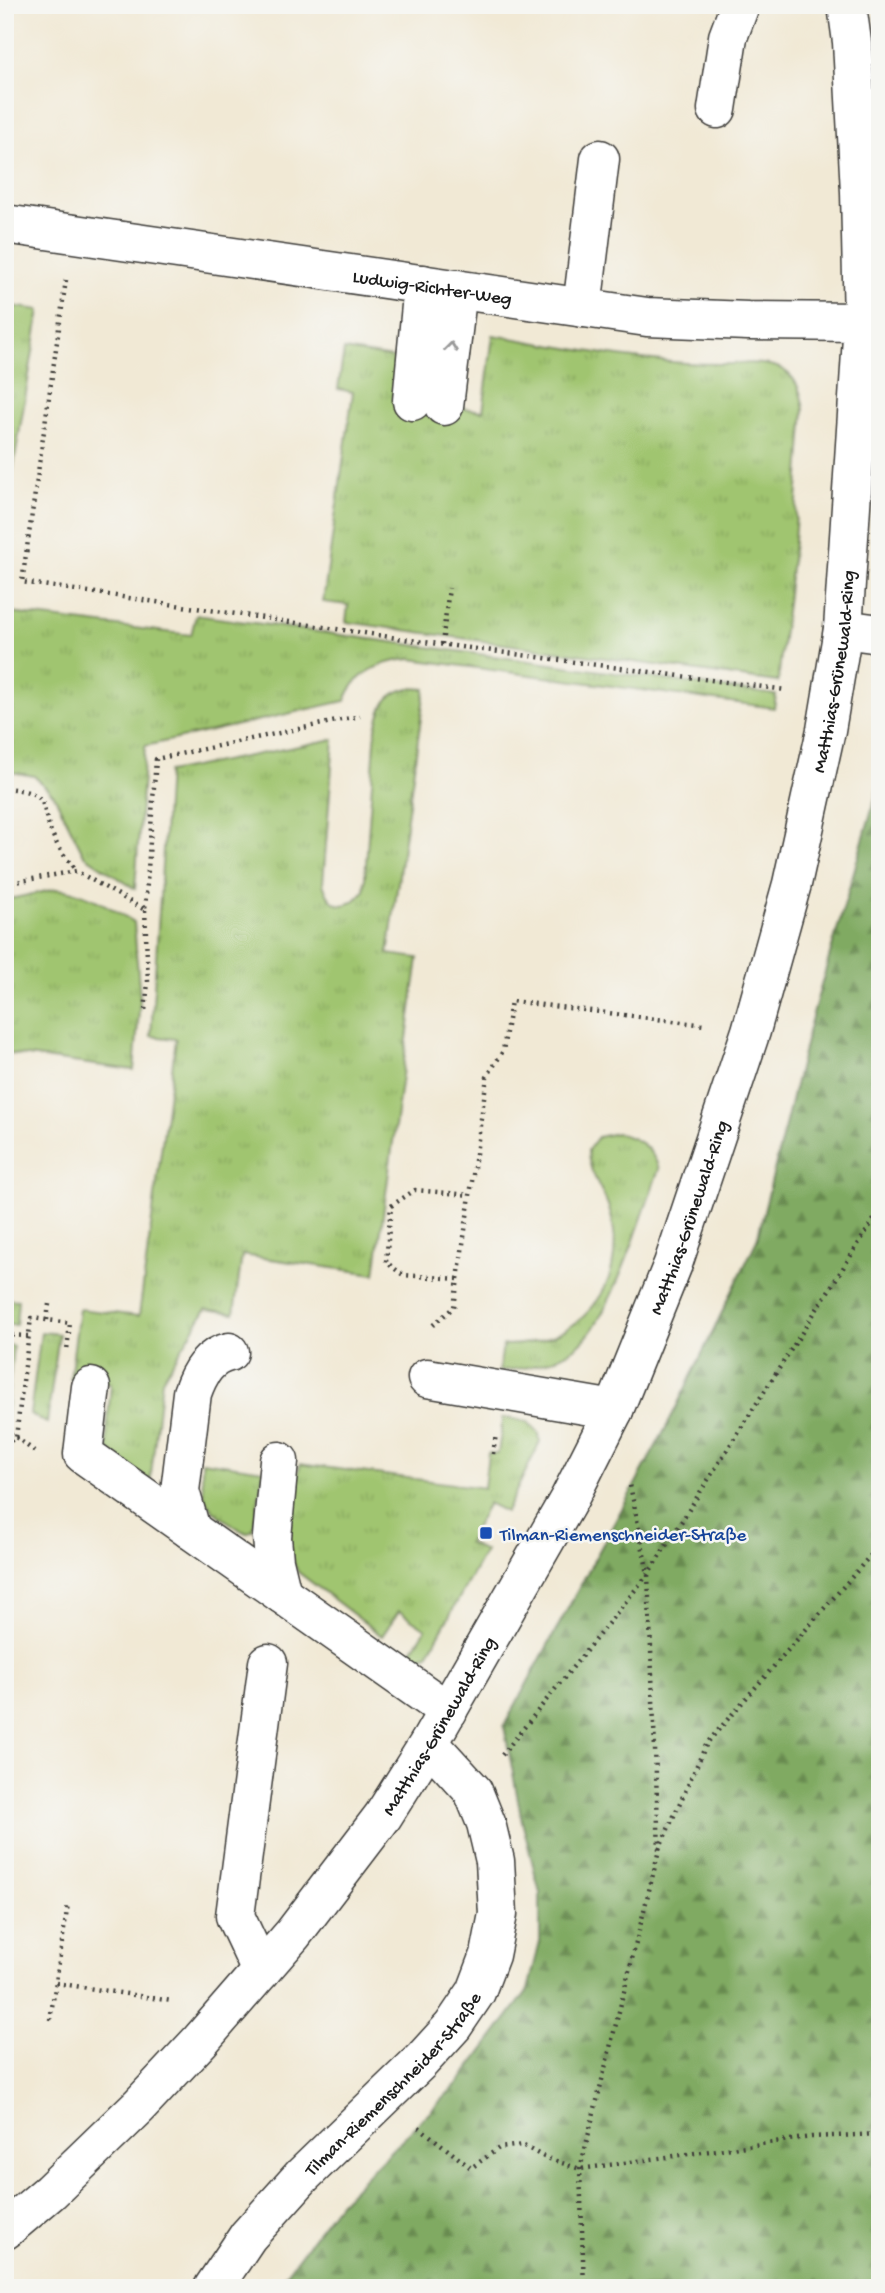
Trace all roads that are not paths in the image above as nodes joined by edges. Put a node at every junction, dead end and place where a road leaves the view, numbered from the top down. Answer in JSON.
{"nodes":[{"id":1,"x":740,"y":5,"type":"edge"},
{"id":2,"x":847,"y":5,"type":"edge"},
{"id":3,"x":717,"y":109,"type":"dead end"},
{"id":4,"x":600,"y":159,"type":"dead end"},
{"id":5,"x":5,"y":224,"type":"edge"},
{"id":6,"x":440,"y":286,"type":"junction"},
{"id":7,"x":582,"y":308,"type":"junction"},
{"id":8,"x":863,"y":322,"type":"junction"},
{"id":9,"x":428,"y":403,"type":"dead end"},
{"id":10,"x":861,"y":631,"type":"edge"},
{"id":11,"x":229,"y":1352,"type":"dead end"},
{"id":12,"x":427,"y":1378,"type":"dead end"},
{"id":13,"x":91,"y":1387,"type":"dead end"},
{"id":14,"x":614,"y":1410,"type":"junction"},
{"id":15,"x":279,"y":1461,"type":"dead end"},
{"id":16,"x":191,"y":1530,"type":"junction"},
{"id":17,"x":282,"y":1594,"type":"junction"},
{"id":18,"x":268,"y":1663,"type":"dead end"},
{"id":19,"x":438,"y":1727,"type":"junction"},
{"id":20,"x":261,"y":1971,"type":"junction"},
{"id":21,"x":5,"y":2230,"type":"edge"},
{"id":22,"x":213,"y":2288,"type":"edge"}],
"edges":[{"from":1,"to":3,"type":"street"},
{"from":2,"to":8,"type":"street","name":"Matthias-Grünewald-Ring"},
{"from":4,"to":7,"type":"street"},
{"from":5,"to":6,"type":"street","name":"Ludwig-Richter-Weg"},
{"from":6,"to":7,"type":"street","name":"Ludwig-Richter-Weg"},
{"from":6,"to":9,"type":"street"},
{"from":7,"to":8,"type":"street","name":"Ludwig-Richter-Weg"},
{"from":8,"to":10,"type":"street","name":"Matthias-Grünewald-Ring"},
{"from":10,"to":14,"type":"street","name":"Matthias-Grünewald-Ring"},
{"from":11,"to":16,"type":"street"},
{"from":12,"to":14,"type":"street"},
{"from":13,"to":16,"type":"street","name":"Tilman-Riemenschneider-Straße"},
{"from":14,"to":19,"type":"street","name":"Matthias-Grünewald-Ring"},
{"from":15,"to":17,"type":"street"},
{"from":16,"to":17,"type":"street","name":"Tilman-Riemenschneider-Straße"},
{"from":17,"to":19,"type":"street","name":"Tilman-Riemenschneider-Straße"},
{"from":18,"to":20,"type":"street"},
{"from":19,"to":20,"type":"street","name":"Matthias-Grünewald-Ring"},
{"from":19,"to":22,"type":"street","name":"Tilman-Riemenschneider-Straße"},
{"from":20,"to":21,"type":"street","name":"Matthias-Grünewald-Ring"}]}
